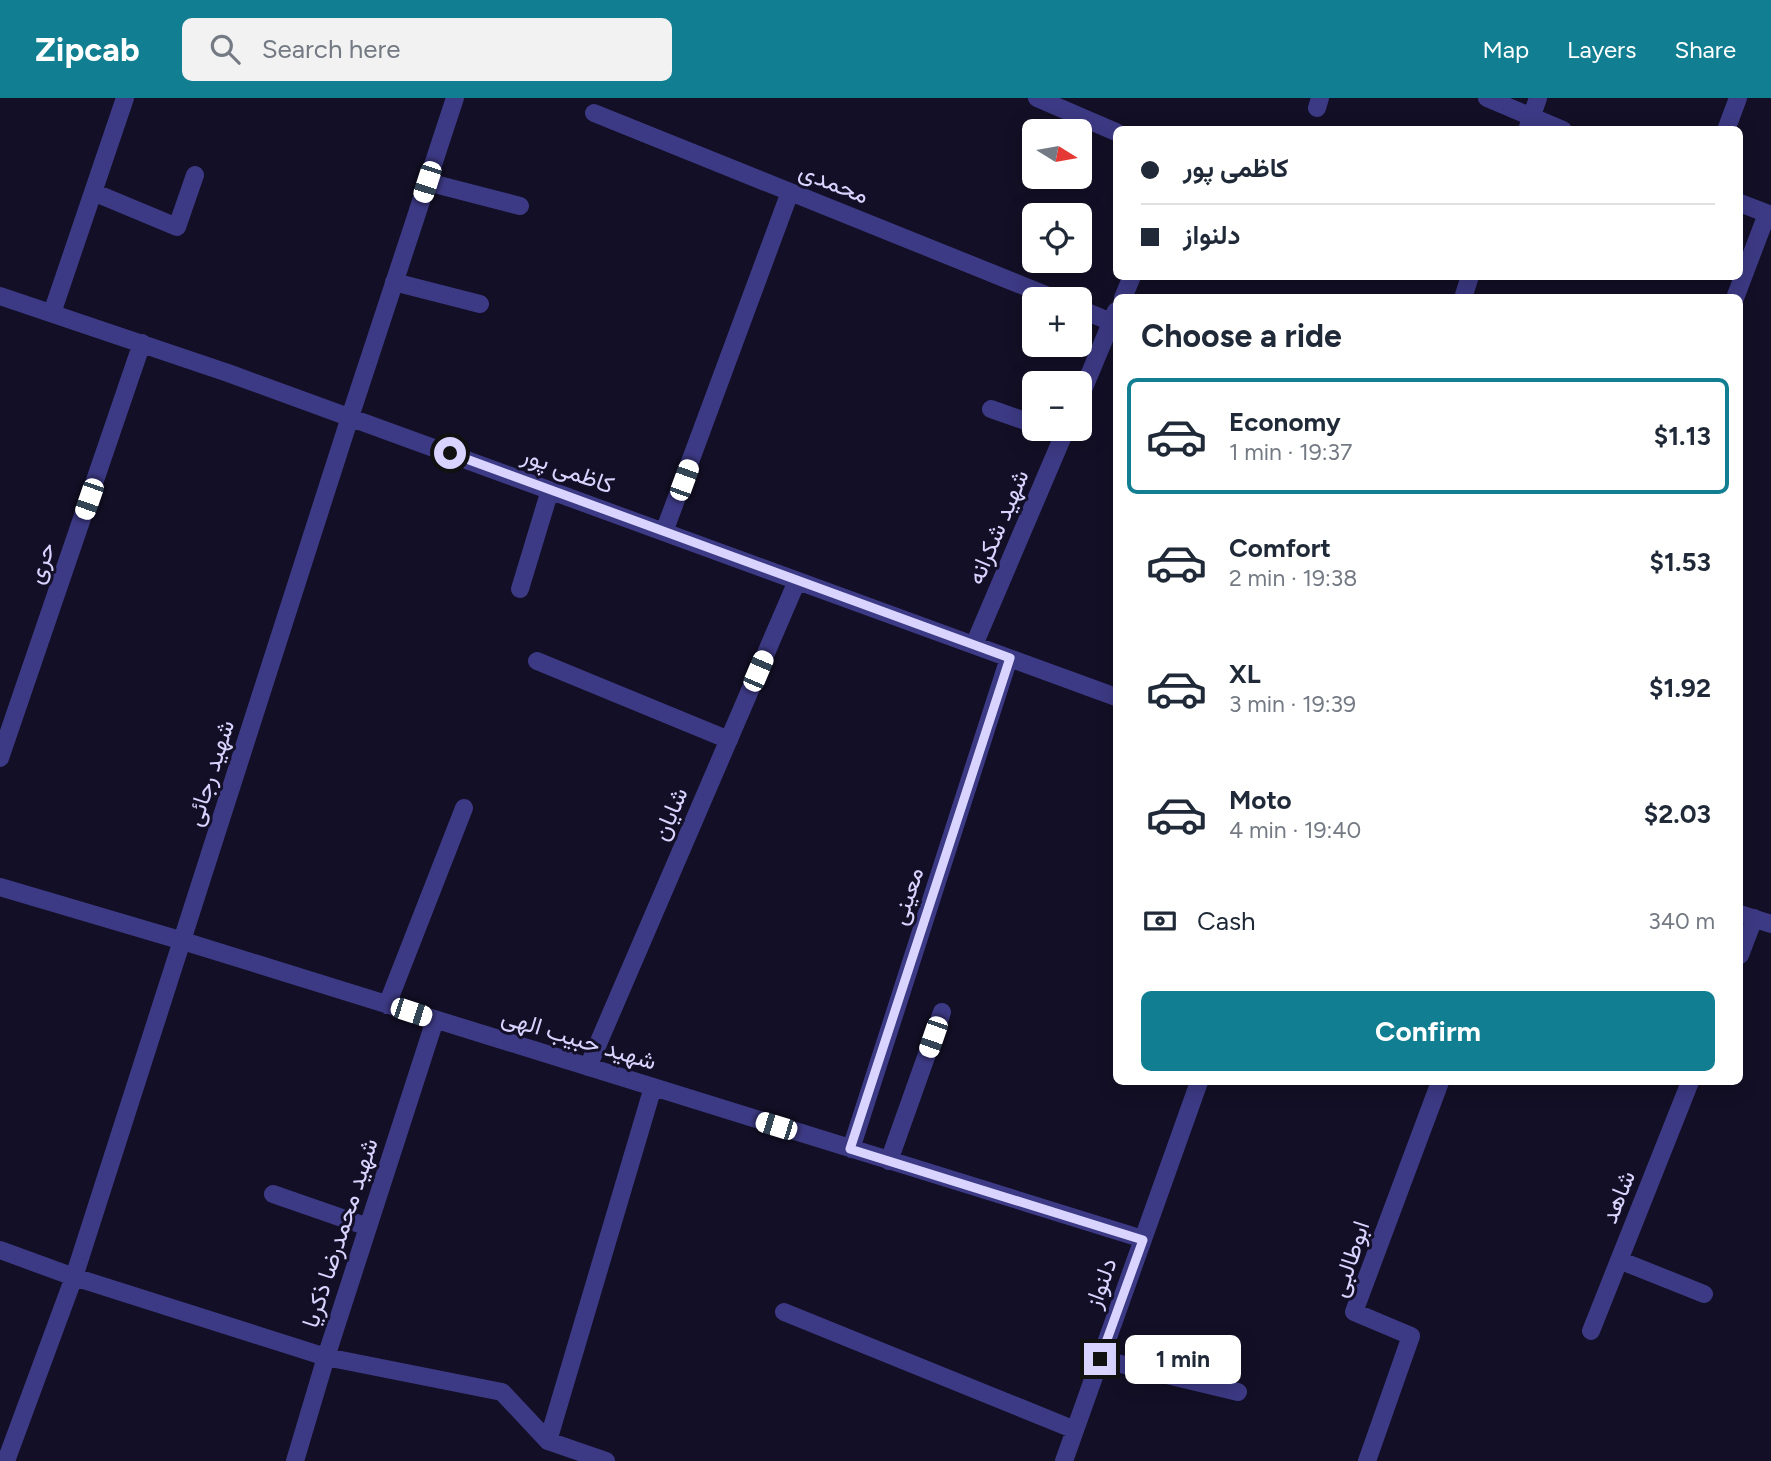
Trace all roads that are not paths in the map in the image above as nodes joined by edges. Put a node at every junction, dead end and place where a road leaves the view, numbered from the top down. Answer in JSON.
{"nodes":[{"id":1,"x":125,"y":98,"type":"edge"},
{"id":2,"x":455,"y":98,"type":"edge"},
{"id":3,"x":1037,"y":98,"type":"edge"},
{"id":4,"x":1487,"y":98,"type":"edge"},
{"id":5,"x":1538,"y":98,"type":"edge"},
{"id":6,"x":1738,"y":98,"type":"edge"},
{"id":7,"x":594,"y":113,"type":"dead end"},
{"id":8,"x":1530,"y":123,"type":"edge"},
{"id":9,"x":1728,"y":126,"type":"edge"},
{"id":10,"x":1113,"y":131,"type":"edge"},
{"id":11,"x":195,"y":175,"type":"dead end"},
{"id":12,"x":427,"y":182,"type":"junction"},
{"id":13,"x":93,"y":192,"type":"junction"},
{"id":14,"x":790,"y":192,"type":"junction"},
{"id":15,"x":1743,"y":204,"type":"edge"},
{"id":16,"x":520,"y":206,"type":"dead end"},
{"id":17,"x":1769,"y":215,"type":"edge"},
{"id":18,"x":1743,"y":278,"type":"edge"},
{"id":19,"x":394,"y":282,"type":"junction"},
{"id":20,"x":1026,"y":287,"type":"edge"},
{"id":21,"x":0,"y":296,"type":"edge"},
{"id":22,"x":480,"y":304,"type":"dead end"},
{"id":23,"x":1092,"y":312,"type":"edge"},
{"id":24,"x":52,"y":313,"type":"junction"},
{"id":25,"x":1113,"y":318,"type":"edge"},
{"id":26,"x":1113,"y":323,"type":"edge"},
{"id":27,"x":142,"y":343,"type":"junction"},
{"id":28,"x":1092,"y":371,"type":"edge"},
{"id":29,"x":991,"y":409,"type":"dead end"},
{"id":30,"x":350,"y":417,"type":"junction"},
{"id":31,"x":1022,"y":420,"type":"edge"},
{"id":32,"x":1056,"y":441,"type":"edge"},
{"id":33,"x":550,"y":490,"type":"junction"},
{"id":34,"x":664,"y":532,"type":"junction"},
{"id":35,"x":797,"y":580,"type":"junction"},
{"id":36,"x":520,"y":589,"type":"dead end"},
{"id":37,"x":974,"y":645,"type":"junction"},
{"id":38,"x":1010,"y":658,"type":"junction"},
{"id":39,"x":537,"y":661,"type":"dead end"},
{"id":40,"x":1113,"y":696,"type":"edge"},
{"id":41,"x":729,"y":740,"type":"junction"},
{"id":42,"x":0,"y":758,"type":"edge"},
{"id":43,"x":464,"y":808,"type":"dead end"},
{"id":44,"x":0,"y":887,"type":"edge"},
{"id":45,"x":1755,"y":919,"type":"edge"},
{"id":46,"x":183,"y":941,"type":"junction"},
{"id":47,"x":1743,"y":948,"type":"edge"},
{"id":48,"x":387,"y":1005,"type":"junction"},
{"id":49,"x":942,"y":1012,"type":"dead end"},
{"id":50,"x":435,"y":1020,"type":"junction"},
{"id":51,"x":588,"y":1067,"type":"junction"},
{"id":52,"x":1198,"y":1085,"type":"edge"},
{"id":53,"x":1439,"y":1085,"type":"edge"},
{"id":54,"x":1689,"y":1085,"type":"edge"},
{"id":55,"x":653,"y":1087,"type":"junction"},
{"id":56,"x":850,"y":1149,"type":"junction"},
{"id":57,"x":889,"y":1161,"type":"junction"},
{"id":58,"x":273,"y":1194,"type":"dead end"},
{"id":59,"x":368,"y":1227,"type":"junction"},
{"id":60,"x":1143,"y":1240,"type":"junction"},
{"id":61,"x":0,"y":1250,"type":"edge"},
{"id":62,"x":1619,"y":1260,"type":"junction"},
{"id":63,"x":74,"y":1277,"type":"junction"},
{"id":64,"x":1704,"y":1294,"type":"dead end"},
{"id":65,"x":784,"y":1312,"type":"dead end"},
{"id":66,"x":1591,"y":1331,"type":"dead end"},
{"id":67,"x":326,"y":1357,"type":"junction"},
{"id":68,"x":1100,"y":1359,"type":"junction"},
{"id":69,"x":1238,"y":1392,"type":"dead end"},
{"id":70,"x":1075,"y":1430,"type":"junction"},
{"id":71,"x":548,"y":1441,"type":"junction"},
{"id":72,"x":6,"y":1461,"type":"edge"},
{"id":73,"x":295,"y":1461,"type":"edge"},
{"id":74,"x":606,"y":1461,"type":"edge"},
{"id":75,"x":1064,"y":1461,"type":"edge"},
{"id":76,"x":1367,"y":1461,"type":"edge"}],
"edges":[{"from":1,"to":13,"type":"street"},
{"from":2,"to":12,"type":"street","name":"شهید رجائی"},
{"from":3,"to":10,"type":"street"},
{"from":4,"to":8,"type":"street"},
{"from":5,"to":8,"type":"street"},
{"from":6,"to":9,"type":"street"},
{"from":7,"to":14,"type":"street","name":"محمدی"},
{"from":11,"to":13,"type":"street"},
{"from":12,"to":16,"type":"street"},
{"from":12,"to":19,"type":"street","name":"شهید رجائی"},
{"from":13,"to":24,"type":"street"},
{"from":14,"to":20,"type":"street","name":"محمدی"},
{"from":14,"to":34,"type":"street"},
{"from":15,"to":17,"type":"street"},
{"from":17,"to":18,"type":"street"},
{"from":19,"to":22,"type":"street"},
{"from":19,"to":30,"type":"street","name":"شهید رجائی"},
{"from":21,"to":24,"type":"street","name":"کاظمی پور"},
{"from":23,"to":25,"type":"street"},
{"from":24,"to":27,"type":"street","name":"کاظمی پور"},
{"from":26,"to":28,"type":"street"},
{"from":27,"to":30,"type":"street","name":"کاظمی پور"},
{"from":27,"to":42,"type":"street","name":"حری"},
{"from":29,"to":31,"type":"street"},
{"from":30,"to":33,"type":"street","name":"کاظمی پور"},
{"from":30,"to":46,"type":"street","name":"شهید رجائی"},
{"from":32,"to":37,"type":"street","name":"شهید شکرانه"},
{"from":33,"to":34,"type":"street","name":"کاظمی پور"},
{"from":33,"to":36,"type":"street"},
{"from":34,"to":35,"type":"street","name":"کاظمی پور"},
{"from":35,"to":37,"type":"street","name":"کاظمی پور"},
{"from":35,"to":41,"type":"street","name":"شایان"},
{"from":37,"to":38,"type":"street","name":"کاظمی پور"},
{"from":38,"to":40,"type":"street","name":"کاظمی پور"},
{"from":38,"to":56,"type":"street","name":"معینی"},
{"from":39,"to":41,"type":"street"},
{"from":41,"to":51,"type":"street","name":"شایان"},
{"from":43,"to":48,"type":"street"},
{"from":44,"to":46,"type":"street","name":"شهید حبیب الهی"},
{"from":45,"to":47,"type":"street"},
{"from":46,"to":48,"type":"street","name":"شهید حبیب الهی"},
{"from":46,"to":63,"type":"street","name":"شهید رجائی"},
{"from":48,"to":50,"type":"street","name":"شهید حبیب الهی"},
{"from":49,"to":57,"type":"street"},
{"from":50,"to":51,"type":"street","name":"شهید حبیب الهی"},
{"from":50,"to":59,"type":"street","name":"شهید محمدرضا ذکریا"},
{"from":51,"to":55,"type":"street","name":"شهید حبیب الهی"},
{"from":52,"to":60,"type":"street","name":"دلنواز"},
{"from":53,"to":76,"type":"street","name":"ابوطالبی"},
{"from":54,"to":62,"type":"street","name":"شاهد"},
{"from":55,"to":56,"type":"street","name":"شهید حبیب الهی"},
{"from":55,"to":71,"type":"street"},
{"from":56,"to":57,"type":"street","name":"شهید حبیب الهی"},
{"from":57,"to":60,"type":"street","name":"شهید حبیب الهی"},
{"from":58,"to":59,"type":"street"},
{"from":59,"to":67,"type":"street","name":"شهید محمدرضا ذکریا"},
{"from":60,"to":68,"type":"street","name":"دلنواز"},
{"from":61,"to":63,"type":"street"},
{"from":62,"to":64,"type":"street"},
{"from":62,"to":66,"type":"street","name":"شاهد"},
{"from":63,"to":67,"type":"street"},
{"from":63,"to":72,"type":"street","name":"شهید رجائی"},
{"from":65,"to":70,"type":"street"},
{"from":67,"to":71,"type":"street"},
{"from":67,"to":73,"type":"street","name":"شهید محمدرضا ذکریا"},
{"from":68,"to":69,"type":"street"},
{"from":68,"to":70,"type":"street","name":"دلنواز"},
{"from":70,"to":75,"type":"street","name":"دلنواز"},
{"from":71,"to":74,"type":"street"}]}
